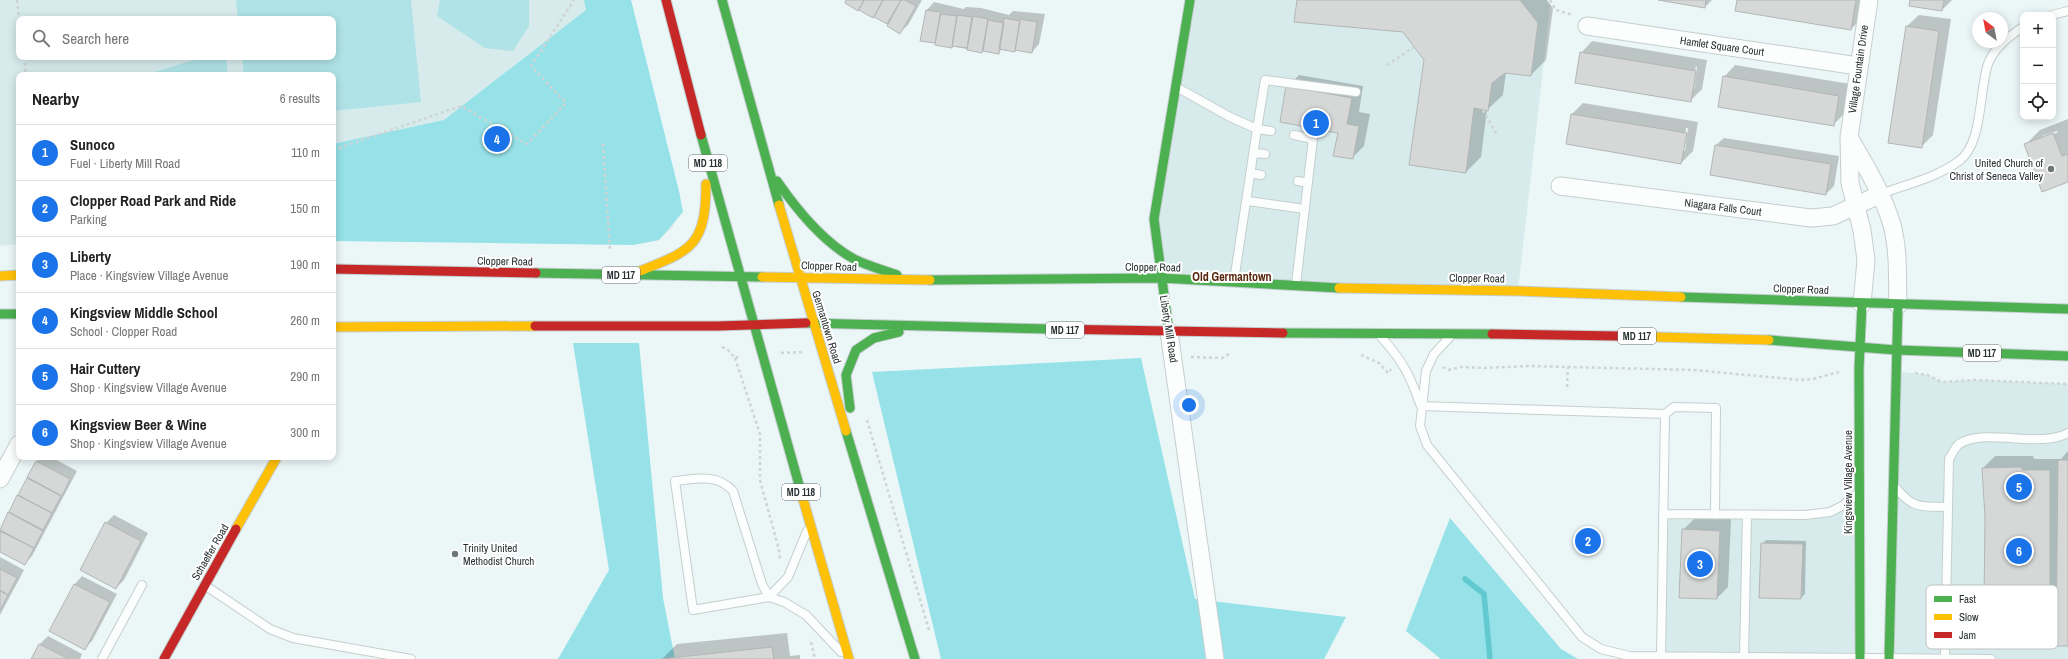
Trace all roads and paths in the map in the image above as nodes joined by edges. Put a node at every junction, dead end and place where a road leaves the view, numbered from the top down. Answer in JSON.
{"nodes":[{"id":1,"x":17,"y":0,"type":"edge"},
{"id":2,"x":574,"y":0,"type":"edge"},
{"id":3,"x":666,"y":0,"type":"edge"},
{"id":4,"x":722,"y":0,"type":"edge"},
{"id":5,"x":1190,"y":0,"type":"edge"},
{"id":6,"x":1550,"y":0,"type":"edge"},
{"id":7,"x":1869,"y":0,"type":"edge"},
{"id":8,"x":2068,"y":11,"type":"edge"},
{"id":9,"x":2056,"y":14,"type":"edge"},
{"id":10,"x":20,"y":16,"type":"edge"},
{"id":11,"x":1587,"y":26,"type":"joint"},
{"id":12,"x":2020,"y":29,"type":"edge"},
{"id":13,"x":1414,"y":47,"type":"dead end"},
{"id":14,"x":24,"y":60,"type":"edge"},
{"id":15,"x":1387,"y":65,"type":"dead end"},
{"id":16,"x":1858,"y":66,"type":"junction"},
{"id":17,"x":26,"y":72,"type":"edge"},
{"id":18,"x":1176,"y":87,"type":"junction"},
{"id":19,"x":1356,"y":92,"type":"dead end"},
{"id":20,"x":1483,"y":110,"type":"dead end"},
{"id":21,"x":1258,"y":129,"type":"junction"},
{"id":22,"x":1270,"y":131,"type":"dead end"},
{"id":23,"x":1294,"y":135,"type":"dead end"},
{"id":24,"x":1498,"y":135,"type":"dead end"},
{"id":25,"x":1849,"y":137,"type":"junction"},
{"id":26,"x":603,"y":144,"type":"dead end"},
{"id":27,"x":336,"y":149,"type":"edge"},
{"id":28,"x":1254,"y":153,"type":"junction"},
{"id":29,"x":1265,"y":154,"type":"dead end"},
{"id":30,"x":706,"y":155,"type":"junction"},
{"id":31,"x":1301,"y":160,"type":"dead end"},
{"id":32,"x":1310,"y":161,"type":"junction"},
{"id":33,"x":768,"y":168,"type":"junction"},
{"id":34,"x":1252,"y":173,"type":"junction"},
{"id":35,"x":1261,"y":175,"type":"dead end"},
{"id":36,"x":1298,"y":181,"type":"dead end"},
{"id":37,"x":1308,"y":183,"type":"junction"},
{"id":38,"x":1560,"y":186,"type":"dead end"},
{"id":39,"x":1881,"y":194,"type":"junction"},
{"id":40,"x":1248,"y":201,"type":"junction"},
{"id":41,"x":1855,"y":206,"type":"junction"},
{"id":42,"x":1305,"y":209,"type":"junction"},
{"id":43,"x":610,"y":250,"type":"dead end"},
{"id":44,"x":336,"y":269,"type":"edge"},
{"id":45,"x":16,"y":275,"type":"edge"},
{"id":46,"x":630,"y":275,"type":"junction"},
{"id":47,"x":0,"y":276,"type":"edge"},
{"id":48,"x":739,"y":276,"type":"junction"},
{"id":49,"x":800,"y":277,"type":"junction"},
{"id":50,"x":1161,"y":278,"type":"junction"},
{"id":51,"x":909,"y":280,"type":"junction"},
{"id":52,"x":1234,"y":282,"type":"junction"},
{"id":53,"x":1296,"y":285,"type":"junction"},
{"id":54,"x":1862,"y":304,"type":"junction"},
{"id":55,"x":1898,"y":305,"type":"junction"},
{"id":56,"x":2068,"y":309,"type":"edge"},
{"id":57,"x":0,"y":314,"type":"edge"},
{"id":58,"x":16,"y":314,"type":"edge"},
{"id":59,"x":814,"y":323,"type":"junction"},
{"id":60,"x":753,"y":326,"type":"junction"},
{"id":61,"x":336,"y":327,"type":"edge"},
{"id":62,"x":924,"y":327,"type":"junction"},
{"id":63,"x":1169,"y":332,"type":"junction"},
{"id":64,"x":1378,"y":334,"type":"junction"},
{"id":65,"x":1452,"y":334,"type":"junction"},
{"id":66,"x":1861,"y":346,"type":"junction"},
{"id":67,"x":1896,"y":350,"type":"junction"},
{"id":68,"x":822,"y":351,"type":"junction"},
{"id":69,"x":1233,"y":353,"type":"dead end"},
{"id":70,"x":761,"y":354,"type":"junction"},
{"id":71,"x":1355,"y":354,"type":"dead end"},
{"id":72,"x":2068,"y":356,"type":"edge"},
{"id":73,"x":735,"y":358,"type":"dead end"},
{"id":74,"x":1212,"y":358,"type":"dead end"},
{"id":75,"x":1431,"y":360,"type":"junction"},
{"id":76,"x":1401,"y":361,"type":"junction"},
{"id":77,"x":1568,"y":367,"type":"junction"},
{"id":78,"x":1859,"y":368,"type":"junction"},
{"id":79,"x":1896,"y":371,"type":"junction"},
{"id":80,"x":2068,"y":384,"type":"edge"},
{"id":81,"x":1567,"y":387,"type":"dead end"},
{"id":82,"x":1421,"y":406,"type":"junction"},
{"id":83,"x":1665,"y":414,"type":"junction"},
{"id":84,"x":866,"y":417,"type":"dead end"},
{"id":85,"x":2068,"y":433,"type":"edge"},
{"id":86,"x":16,"y":450,"type":"edge"},
{"id":87,"x":275,"y":460,"type":"edge"},
{"id":88,"x":856,"y":463,"type":"junction"},
{"id":89,"x":0,"y":479,"type":"edge"},
{"id":90,"x":1893,"y":484,"type":"junction"},
{"id":91,"x":1861,"y":491,"type":"junction"},
{"id":92,"x":1948,"y":507,"type":"junction"},
{"id":93,"x":1663,"y":514,"type":"junction"},
{"id":94,"x":1715,"y":515,"type":"junction"},
{"id":95,"x":1747,"y":515,"type":"junction"},
{"id":96,"x":810,"y":524,"type":"junction"},
{"id":97,"x":784,"y":582,"type":"junction"},
{"id":98,"x":142,"y":585,"type":"dead end"},
{"id":99,"x":205,"y":585,"type":"junction"},
{"id":100,"x":1946,"y":585,"type":"edge"},
{"id":101,"x":769,"y":597,"type":"junction"},
{"id":102,"x":931,"y":636,"type":"dead end"},
{"id":103,"x":809,"y":639,"type":"dead end"},
{"id":104,"x":1945,"y":649,"type":"edge"},
{"id":105,"x":1661,"y":657,"type":"junction"},
{"id":106,"x":1689,"y":658,"type":"edge"},
{"id":107,"x":1744,"y":658,"type":"junction"},
{"id":108,"x":1889,"y":658,"type":"edge"},
{"id":109,"x":1945,"y":658,"type":"junction"},
{"id":110,"x":102,"y":659,"type":"edge"},
{"id":111,"x":164,"y":659,"type":"edge"},
{"id":112,"x":411,"y":659,"type":"edge"},
{"id":113,"x":815,"y":659,"type":"edge"},
{"id":114,"x":848,"y":659,"type":"edge"},
{"id":115,"x":915,"y":659,"type":"edge"},
{"id":116,"x":1215,"y":659,"type":"edge"},
{"id":117,"x":1860,"y":659,"type":"edge"},
{"id":118,"x":1991,"y":659,"type":"edge"}],
"edges":[{"from":1,"to":10,"type":"path"},
{"from":2,"to":27,"type":"path"},
{"from":3,"to":30,"type":"main road","number":"MD 118"},
{"from":4,"to":33,"type":"main road","name":"Germantown Road"},
{"from":5,"to":18,"type":"main road","name":"Liberty Mill Road"},
{"from":6,"to":11,"type":"path"},
{"from":7,"to":16,"type":"street","name":"Village Fountain Drive"},
{"from":8,"to":9,"type":"lane"},
{"from":11,"to":16,"type":"street","name":"Hamlet Square Court"},
{"from":12,"to":39,"type":"lane"},
{"from":13,"to":15,"type":"path"},
{"from":14,"to":17,"type":"path"},
{"from":16,"to":25,"type":"street","name":"Village Fountain Drive"},
{"from":18,"to":21,"type":"lane"},
{"from":18,"to":50,"type":"main road","name":"Liberty Mill Road"},
{"from":19,"to":21,"type":"lane"},
{"from":20,"to":24,"type":"path"},
{"from":21,"to":22,"type":"lane"},
{"from":21,"to":28,"type":"lane"},
{"from":23,"to":32,"type":"lane"},
{"from":25,"to":39,"type":"street"},
{"from":25,"to":41,"type":"street","name":"Village Fountain Drive"},
{"from":26,"to":43,"type":"path"},
{"from":28,"to":29,"type":"lane"},
{"from":28,"to":34,"type":"lane"},
{"from":30,"to":46,"type":"main road"},
{"from":30,"to":48,"type":"main road","number":"MD 118"},
{"from":31,"to":32,"type":"lane"},
{"from":32,"to":37,"type":"lane"},
{"from":33,"to":49,"type":"main road","name":"Germantown Road"},
{"from":33,"to":51,"type":"main road"},
{"from":34,"to":35,"type":"lane"},
{"from":34,"to":40,"type":"lane"},
{"from":36,"to":37,"type":"lane"},
{"from":37,"to":42,"type":"lane"},
{"from":38,"to":41,"type":"street","name":"Niagara Falls Court"},
{"from":39,"to":41,"type":"street","name":"Niagara Falls Court"},
{"from":39,"to":55,"type":"street"},
{"from":40,"to":42,"type":"lane"},
{"from":40,"to":52,"type":"lane"},
{"from":41,"to":54,"type":"street","name":"Village Fountain Drive"},
{"from":42,"to":53,"type":"lane"},
{"from":44,"to":46,"type":"main road","name":"Clopper Road","number":"MD 117"},
{"from":45,"to":47,"type":"main road"},
{"from":46,"to":48,"type":"main road","name":"Clopper Road","number":"MD 117"},
{"from":48,"to":49,"type":"main road","name":"Clopper Road","number":"MD 117"},
{"from":48,"to":60,"type":"main road","number":"MD 118"},
{"from":49,"to":51,"type":"main road","name":"Clopper Road","number":"MD 117"},
{"from":49,"to":59,"type":"main road","name":"Germantown Road"},
{"from":50,"to":51,"type":"main road","name":"Clopper Road","number":"MD 117"},
{"from":50,"to":52,"type":"main road","name":"Clopper Road","number":"MD 117"},
{"from":50,"to":63,"type":"main road","name":"Liberty Mill Road"},
{"from":52,"to":53,"type":"main road","name":"Clopper Road","number":"MD 117"},
{"from":53,"to":54,"type":"main road","name":"Clopper Road","number":"MD 117"},
{"from":54,"to":55,"type":"main road","name":"Clopper Road","number":"MD 117"},
{"from":54,"to":66,"type":"main road","name":"Kingsview Village Avenue"},
{"from":55,"to":56,"type":"main road","name":"Clopper Road","number":"MD 117"},
{"from":55,"to":67,"type":"main road"},
{"from":57,"to":58,"type":"main road"},
{"from":59,"to":60,"type":"main road","number":"MD 117"},
{"from":59,"to":62,"type":"main road","number":"MD 117"},
{"from":59,"to":68,"type":"main road","name":"Germantown Road"},
{"from":60,"to":61,"type":"main road","number":"MD 117"},
{"from":60,"to":70,"type":"main road","number":"MD 118"},
{"from":62,"to":63,"type":"main road","number":"MD 117"},
{"from":62,"to":88,"type":"main road"},
{"from":63,"to":64,"type":"main road","number":"MD 117"},
{"from":63,"to":116,"type":"street","name":"Liberty Mill Road"},
{"from":64,"to":65,"type":"main road","number":"MD 117"},
{"from":64,"to":76,"type":"lane"},
{"from":65,"to":66,"type":"main road","number":"MD 117"},
{"from":65,"to":75,"type":"lane"},
{"from":66,"to":67,"type":"main road","number":"MD 117"},
{"from":66,"to":78,"type":"main road","name":"Kingsview Village Avenue"},
{"from":67,"to":72,"type":"main road","number":"MD 117"},
{"from":67,"to":79,"type":"main road"},
{"from":68,"to":70,"type":"path"},
{"from":68,"to":88,"type":"main road","name":"Germantown Road"},
{"from":69,"to":74,"type":"path"},
{"from":70,"to":96,"type":"main road","number":"MD 118"},
{"from":71,"to":76,"type":"path"},
{"from":73,"to":97,"type":"path"},
{"from":75,"to":77,"type":"path"},
{"from":75,"to":82,"type":"lane"},
{"from":76,"to":82,"type":"lane"},
{"from":77,"to":78,"type":"path"},
{"from":77,"to":81,"type":"path"},
{"from":78,"to":91,"type":"main road","name":"Kingsview Village Avenue"},
{"from":79,"to":80,"type":"path"},
{"from":79,"to":90,"type":"main road"},
{"from":82,"to":83,"type":"lane"},
{"from":82,"to":105,"type":"lane"},
{"from":83,"to":93,"type":"lane"},
{"from":83,"to":94,"type":"lane"},
{"from":84,"to":102,"type":"path"},
{"from":85,"to":92,"type":"lane"},
{"from":86,"to":89,"type":"street"},
{"from":87,"to":99,"type":"main road","name":"Schaeffer Road"},
{"from":88,"to":115,"type":"main road","name":"Germantown Road"},
{"from":90,"to":92,"type":"lane"},
{"from":90,"to":108,"type":"main road"},
{"from":91,"to":95,"type":"lane"},
{"from":91,"to":117,"type":"main road","name":"Kingsview Village Avenue"},
{"from":92,"to":100,"type":"lane"},
{"from":93,"to":94,"type":"lane"},
{"from":93,"to":105,"type":"lane"},
{"from":94,"to":95,"type":"lane"},
{"from":95,"to":107,"type":"lane"},
{"from":96,"to":97,"type":"lane"},
{"from":96,"to":114,"type":"main road","number":"MD 118"},
{"from":97,"to":101,"type":"lane"},
{"from":98,"to":110,"type":"lane"},
{"from":99,"to":111,"type":"main road","name":"Schaeffer Road"},
{"from":99,"to":112,"type":"lane"},
{"from":101,"to":101,"type":"lane"},
{"from":101,"to":114,"type":"lane"},
{"from":103,"to":113,"type":"path"},
{"from":104,"to":109,"type":"lane"},
{"from":105,"to":106,"type":"lane"},
{"from":106,"to":107,"type":"lane"},
{"from":107,"to":117,"type":"lane"},
{"from":108,"to":109,"type":"lane"},
{"from":108,"to":117,"type":"lane"},
{"from":109,"to":118,"type":"lane"}]}
